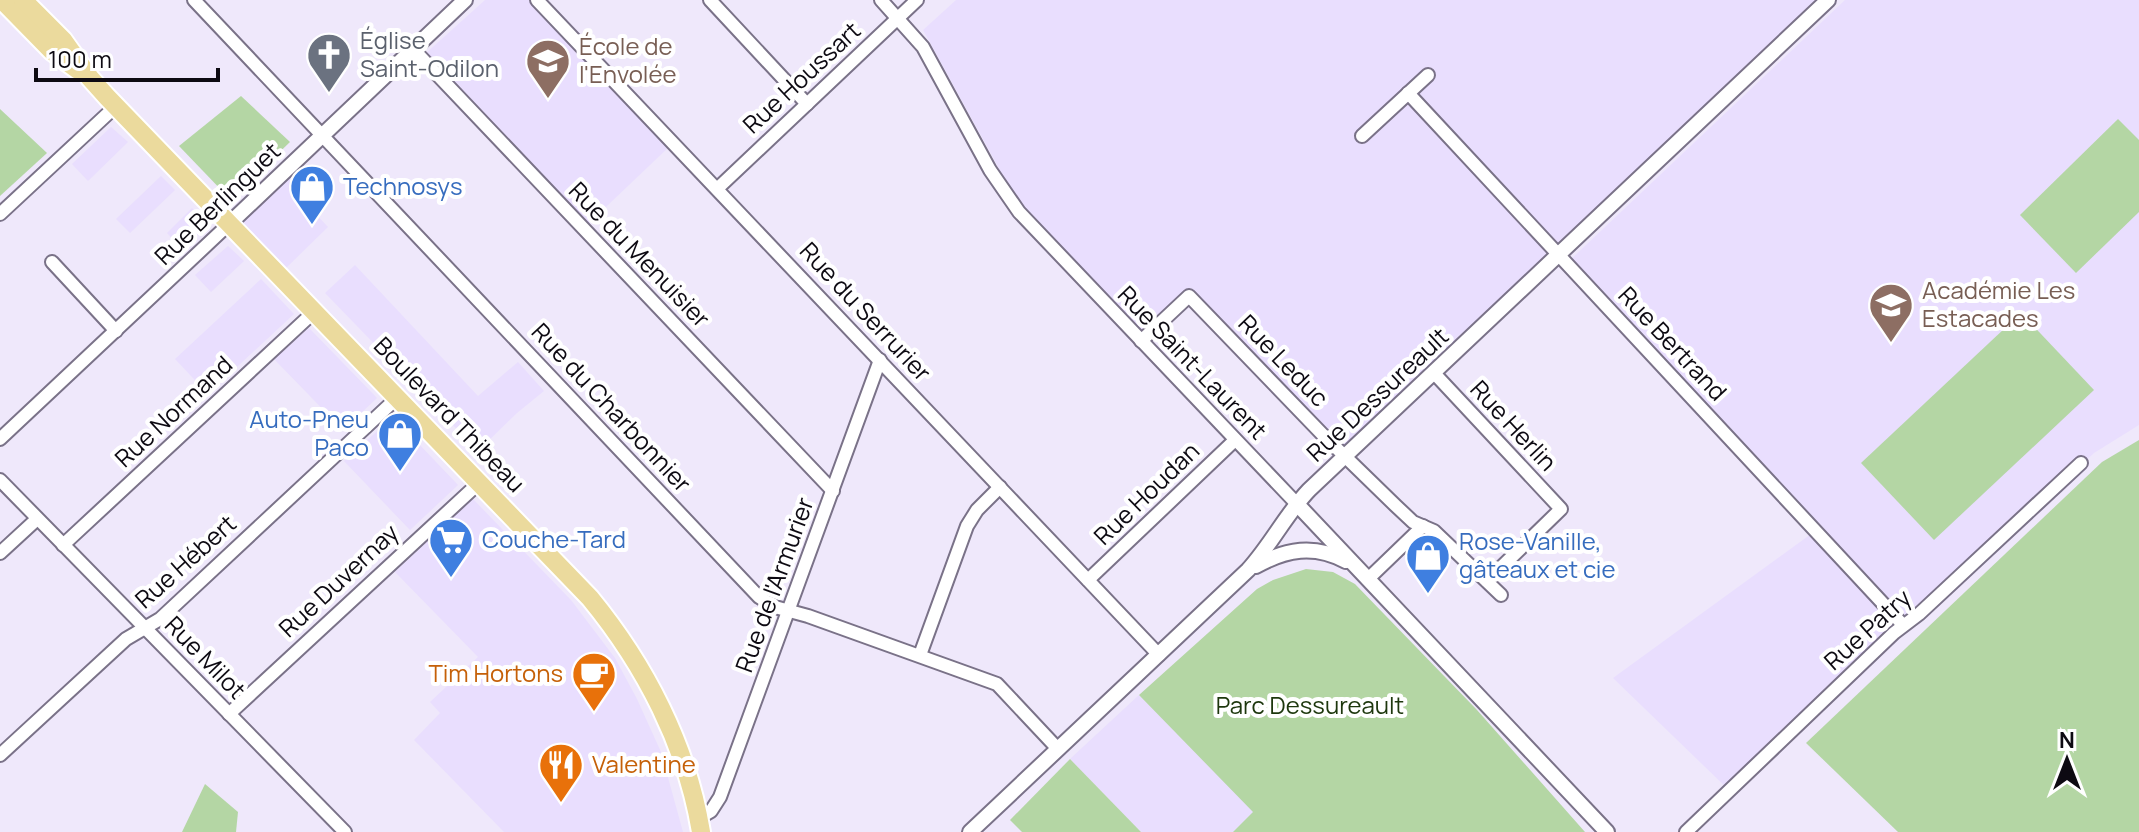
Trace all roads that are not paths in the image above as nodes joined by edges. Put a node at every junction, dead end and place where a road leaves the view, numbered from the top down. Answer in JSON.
{"nodes":[{"id":1,"x":2,"y":0,"type":"edge"},
{"id":2,"x":194,"y":0,"type":"edge"},
{"id":3,"x":465,"y":0,"type":"edge"},
{"id":4,"x":537,"y":0,"type":"edge"},
{"id":5,"x":710,"y":0,"type":"edge"},
{"id":6,"x":881,"y":0,"type":"edge"},
{"id":7,"x":917,"y":0,"type":"edge"},
{"id":8,"x":1828,"y":0,"type":"edge"},
{"id":9,"x":32,"y":3,"type":"edge"},
{"id":10,"x":898,"y":18,"type":"junction"},
{"id":11,"x":413,"y":49,"type":"junction"},
{"id":12,"x":1428,"y":75,"type":"dead end"},
{"id":13,"x":90,"y":78,"type":"junction"},
{"id":14,"x":1408,"y":93,"type":"junction"},
{"id":15,"x":807,"y":104,"type":"junction"},
{"id":16,"x":116,"y":106,"type":"junction"},
{"id":17,"x":322,"y":135,"type":"junction"},
{"id":18,"x":1362,"y":136,"type":"dead end"},
{"id":19,"x":718,"y":188,"type":"junction"},
{"id":20,"x":0,"y":214,"type":"edge"},
{"id":21,"x":229,"y":224,"type":"junction"},
{"id":22,"x":1558,"y":256,"type":"junction"},
{"id":23,"x":52,"y":262,"type":"dead end"},
{"id":24,"x":315,"y":311,"type":"junction"},
{"id":25,"x":116,"y":331,"type":"junction"},
{"id":26,"x":1141,"y":341,"type":"junction"},
{"id":27,"x":880,"y":360,"type":"junction"},
{"id":28,"x":1434,"y":373,"type":"junction"},
{"id":29,"x":398,"y":397,"type":"junction"},
{"id":30,"x":0,"y":439,"type":"edge"},
{"id":31,"x":1235,"y":440,"type":"junction"},
{"id":32,"x":1346,"y":455,"type":"junction"},
{"id":33,"x":2081,"y":463,"type":"dead end"},
{"id":34,"x":0,"y":480,"type":"edge"},
{"id":35,"x":480,"y":482,"type":"junction"},
{"id":36,"x":1000,"y":487,"type":"junction"},
{"id":37,"x":833,"y":491,"type":"junction"},
{"id":38,"x":1296,"y":503,"type":"junction"},
{"id":39,"x":37,"y":519,"type":"junction"},
{"id":40,"x":1423,"y":526,"type":"junction"},
{"id":41,"x":63,"y":545,"type":"junction"},
{"id":42,"x":0,"y":553,"type":"edge"},
{"id":43,"x":1248,"y":570,"type":"junction"},
{"id":44,"x":1363,"y":573,"type":"junction"},
{"id":45,"x":1088,"y":580,"type":"junction"},
{"id":46,"x":1487,"y":581,"type":"junction"},
{"id":47,"x":1501,"y":595,"type":"dead end"},
{"id":48,"x":789,"y":611,"type":"junction"},
{"id":49,"x":1903,"y":625,"type":"junction"},
{"id":50,"x":145,"y":628,"type":"junction"},
{"id":51,"x":920,"y":655,"type":"junction"},
{"id":52,"x":1159,"y":655,"type":"junction"},
{"id":53,"x":229,"y":714,"type":"junction"},
{"id":54,"x":1058,"y":749,"type":"junction"},
{"id":55,"x":0,"y":755,"type":"edge"},
{"id":56,"x":700,"y":825,"type":"edge"},
{"id":57,"x":345,"y":832,"type":"edge"},
{"id":58,"x":970,"y":832,"type":"edge"},
{"id":59,"x":1607,"y":832,"type":"edge"},
{"id":60,"x":1686,"y":832,"type":"edge"}],
"edges":[{"from":1,"to":13,"type":"main road","name":"Boulevard Thibeau"},
{"from":2,"to":17,"type":"street","name":"Rue du Charbonnier"},
{"from":3,"to":11,"type":"street","name":"Rue Berlinguet"},
{"from":4,"to":19,"type":"street","name":"Rue du Serrurier"},
{"from":5,"to":15,"type":"street"},
{"from":6,"to":10,"type":"street","name":"Rue Saint-Laurent"},
{"from":7,"to":10,"type":"street","name":"Rue Houssart"},
{"from":8,"to":22,"type":"street","name":"Rue Dessureault"},
{"from":9,"to":13,"type":"main road","name":"Boulevard Thibeau"},
{"from":10,"to":15,"type":"street","name":"Rue Houssart"},
{"from":10,"to":26,"type":"street","name":"Rue Saint-Laurent"},
{"from":11,"to":17,"type":"street","name":"Rue Berlinguet"},
{"from":11,"to":37,"type":"street","name":"Rue du Menuisier"},
{"from":12,"to":14,"type":"street"},
{"from":13,"to":16,"type":"main road","name":"Boulevard Thibeau"},
{"from":14,"to":18,"type":"street"},
{"from":14,"to":22,"type":"street","name":"Rue Bertrand"},
{"from":15,"to":19,"type":"street","name":"Rue Houssart"},
{"from":16,"to":20,"type":"street"},
{"from":16,"to":21,"type":"main road","name":"Boulevard Thibeau"},
{"from":17,"to":21,"type":"street","name":"Rue Berlinguet"},
{"from":17,"to":48,"type":"street","name":"Rue du Charbonnier"},
{"from":19,"to":27,"type":"street","name":"Rue du Serrurier"},
{"from":21,"to":24,"type":"main road","name":"Boulevard Thibeau"},
{"from":21,"to":25,"type":"street","name":"Rue Berlinguet"},
{"from":22,"to":28,"type":"street","name":"Rue Dessureault"},
{"from":22,"to":49,"type":"street","name":"Rue Bertrand"},
{"from":23,"to":25,"type":"street"},
{"from":24,"to":29,"type":"main road","name":"Boulevard Thibeau"},
{"from":24,"to":41,"type":"street","name":"Rue Normand"},
{"from":25,"to":30,"type":"street","name":"Rue Berlinguet"},
{"from":26,"to":31,"type":"street","name":"Rue Saint-Laurent"},
{"from":26,"to":32,"type":"street","name":"Rue Leduc"},
{"from":27,"to":36,"type":"street","name":"Rue du Serrurier"},
{"from":27,"to":37,"type":"street","name":"Rue de l'Armurier"},
{"from":28,"to":32,"type":"street","name":"Rue Dessureault"},
{"from":28,"to":46,"type":"street","name":"Rue Herlin"},
{"from":29,"to":35,"type":"main road","name":"Boulevard Thibeau"},
{"from":29,"to":50,"type":"street","name":"Rue Hébert"},
{"from":31,"to":38,"type":"street","name":"Rue Saint-Laurent"},
{"from":31,"to":45,"type":"street","name":"Rue Houdan"},
{"from":32,"to":38,"type":"street","name":"Rue Dessureault"},
{"from":32,"to":40,"type":"street","name":"Rue Leduc"},
{"from":33,"to":49,"type":"street","name":"Rue Patry"},
{"from":34,"to":39,"type":"street","name":"Rue Milot"},
{"from":35,"to":53,"type":"street","name":"Rue Duvernay"},
{"from":35,"to":56,"type":"main road","name":"Boulevard Thibeau"},
{"from":36,"to":45,"type":"street","name":"Rue du Serrurier"},
{"from":36,"to":51,"type":"street"},
{"from":37,"to":48,"type":"street","name":"Rue de l'Armurier"},
{"from":38,"to":43,"type":"street","name":"Rue Dessureault"},
{"from":38,"to":44,"type":"street","name":"Rue Saint-Laurent"},
{"from":39,"to":41,"type":"street","name":"Rue Milot"},
{"from":39,"to":42,"type":"street"},
{"from":40,"to":44,"type":"street"},
{"from":40,"to":46,"type":"street","name":"Rue Leduc"},
{"from":41,"to":50,"type":"street","name":"Rue Milot"},
{"from":43,"to":44,"type":"street"},
{"from":43,"to":52,"type":"street","name":"Rue Dessureault"},
{"from":44,"to":59,"type":"street","name":"Rue Saint-Laurent"},
{"from":45,"to":52,"type":"street","name":"Rue du Serrurier"},
{"from":46,"to":47,"type":"street","name":"Rue Leduc"},
{"from":48,"to":51,"type":"street","name":"Rue du Charbonnier"},
{"from":48,"to":56,"type":"street","name":"Rue de l'Armurier"},
{"from":49,"to":60,"type":"street","name":"Rue Patry"},
{"from":50,"to":53,"type":"street","name":"Rue Milot"},
{"from":50,"to":55,"type":"street","name":"Rue Hébert"},
{"from":51,"to":54,"type":"street","name":"Rue du Charbonnier"},
{"from":52,"to":54,"type":"street","name":"Rue Dessureault"},
{"from":53,"to":57,"type":"street","name":"Rue Milot"},
{"from":54,"to":58,"type":"street","name":"Rue Dessureault"}]}
